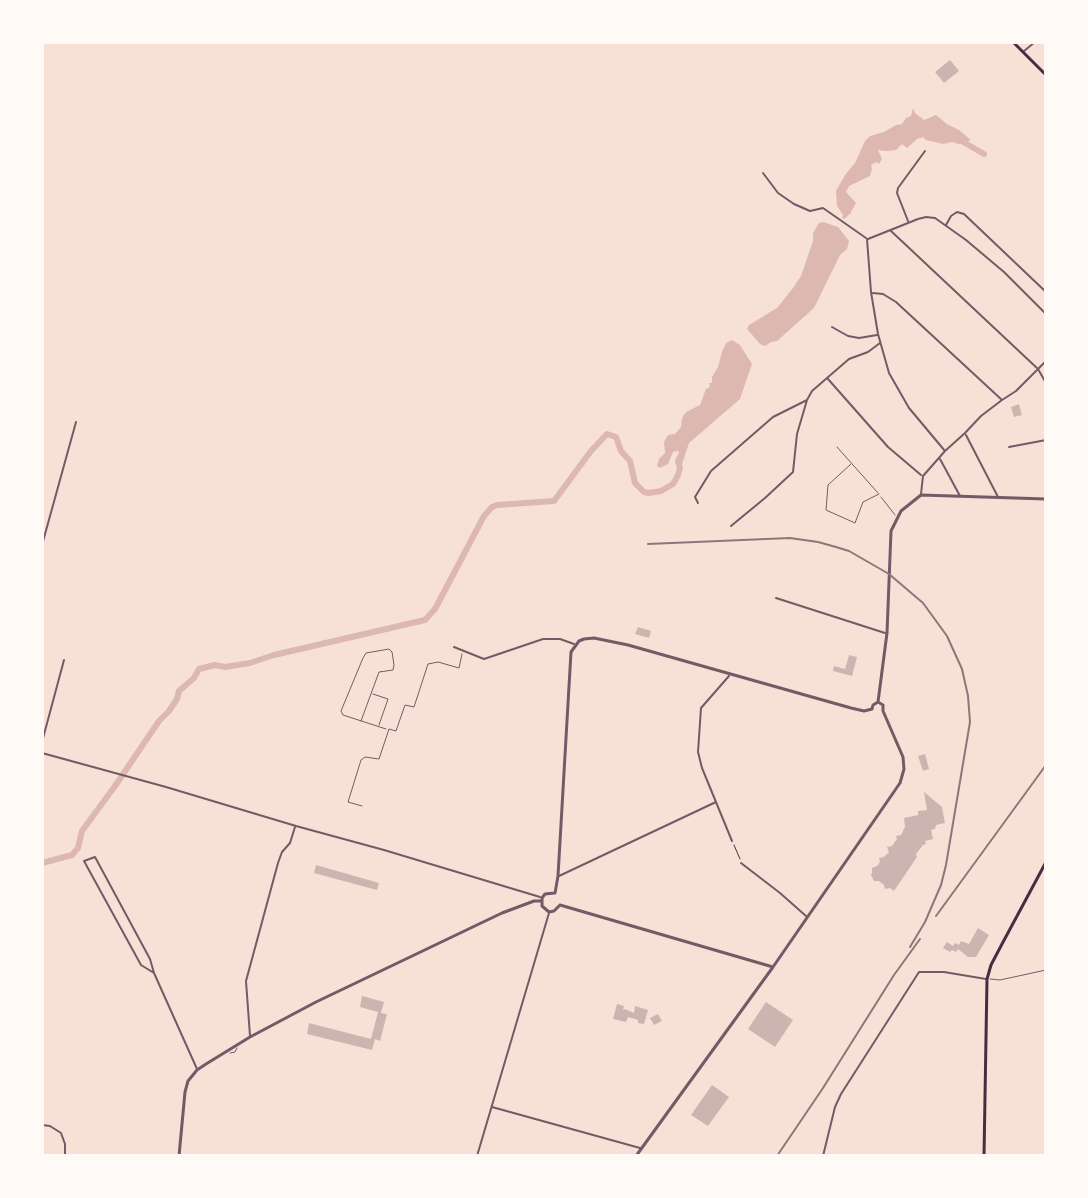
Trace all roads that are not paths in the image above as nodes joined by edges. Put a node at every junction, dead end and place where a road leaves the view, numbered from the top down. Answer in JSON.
{"nodes":[{"id":1,"x":1013,"y":42,"type":"edge"},
{"id":2,"x":1035,"y":42,"type":"edge"},
{"id":3,"x":1023,"y":52,"type":"junction"},
{"id":4,"x":1046,"y":75,"type":"edge"},
{"id":5,"x":925,"y":151,"type":"dead end"},
{"id":6,"x":763,"y":173,"type":"dead end"},
{"id":7,"x":908,"y":222,"type":"junction"},
{"id":8,"x":946,"y":225,"type":"junction"},
{"id":9,"x":890,"y":230,"type":"junction"},
{"id":10,"x":867,"y":239,"type":"junction"},
{"id":11,"x":871,"y":292,"type":"junction"},
{"id":12,"x":1046,"y":292,"type":"edge"},
{"id":13,"x":1046,"y":314,"type":"edge"},
{"id":14,"x":832,"y":327,"type":"dead end"},
{"id":15,"x":878,"y":334,"type":"junction"},
{"id":16,"x":880,"y":343,"type":"junction"},
{"id":17,"x":1046,"y":361,"type":"edge"},
{"id":18,"x":1038,"y":369,"type":"junction"},
{"id":19,"x":827,"y":378,"type":"junction"},
{"id":20,"x":1046,"y":383,"type":"edge"},
{"id":21,"x":807,"y":400,"type":"junction"},
{"id":22,"x":1002,"y":400,"type":"junction"},
{"id":23,"x":76,"y":422,"type":"dead end"},
{"id":24,"x":965,"y":433,"type":"junction"},
{"id":25,"x":1046,"y":440,"type":"edge"},
{"id":26,"x":837,"y":447,"type":"dead end"},
{"id":27,"x":1009,"y":447,"type":"dead end"},
{"id":28,"x":945,"y":451,"type":"junction"},
{"id":29,"x":940,"y":458,"type":"junction"},
{"id":30,"x":851,"y":464,"type":"junction"},
{"id":31,"x":923,"y":476,"type":"junction"},
{"id":32,"x":879,"y":494,"type":"junction"},
{"id":33,"x":921,"y":495,"type":"junction"},
{"id":34,"x":961,"y":497,"type":"junction"},
{"id":35,"x":998,"y":498,"type":"junction"},
{"id":36,"x":1046,"y":499,"type":"edge"},
{"id":37,"x":698,"y":503,"type":"dead end"},
{"id":38,"x":897,"y":518,"type":"junction"},
{"id":39,"x":731,"y":526,"type":"dead end"},
{"id":40,"x":42,"y":545,"type":"edge"},
{"id":41,"x":776,"y":598,"type":"dead end"},
{"id":42,"x":887,"y":633,"type":"junction"},
{"id":43,"x":575,"y":644,"type":"junction"},
{"id":44,"x":454,"y":647,"type":"dead end"},
{"id":45,"x":463,"y":651,"type":"junction"},
{"id":46,"x":64,"y":660,"type":"dead end"},
{"id":47,"x":731,"y":675,"type":"junction"},
{"id":48,"x":371,"y":693,"type":"junction"},
{"id":49,"x":878,"y":702,"type":"junction"},
{"id":50,"x":883,"y":711,"type":"junction"},
{"id":51,"x":875,"y":712,"type":"junction"},
{"id":52,"x":361,"y":721,"type":"junction"},
{"id":53,"x":379,"y":726,"type":"junction"},
{"id":54,"x":389,"y":729,"type":"junction"},
{"id":55,"x":42,"y":742,"type":"edge"},
{"id":56,"x":42,"y":753,"type":"edge"},
{"id":57,"x":716,"y":802,"type":"junction"},
{"id":58,"x":362,"y":806,"type":"dead end"},
{"id":59,"x":296,"y":826,"type":"junction"},
{"id":60,"x":732,"y":841,"type":"road end"},
{"id":61,"x":741,"y":862,"type":"road end"},
{"id":62,"x":1046,"y":862,"type":"edge"},
{"id":63,"x":558,"y":876,"type":"junction"},
{"id":64,"x":525,"y":892,"type":"junction"},
{"id":65,"x":541,"y":899,"type":"junction"},
{"id":66,"x":558,"y":899,"type":"junction"},
{"id":67,"x":525,"y":904,"type":"junction"},
{"id":68,"x":549,"y":912,"type":"junction"},
{"id":69,"x":807,"y":917,"type":"junction"},
{"id":70,"x":773,"y":967,"type":"junction"},
{"id":71,"x":1046,"y":970,"type":"edge"},
{"id":72,"x":154,"y":973,"type":"junction"},
{"id":73,"x":987,"y":979,"type":"junction"},
{"id":74,"x":250,"y":1037,"type":"junction"},
{"id":75,"x":197,"y":1070,"type":"junction"},
{"id":76,"x":492,"y":1107,"type":"junction"},
{"id":77,"x":42,"y":1125,"type":"edge"},
{"id":78,"x":641,"y":1148,"type":"junction"},
{"id":79,"x":64,"y":1150,"type":"junction"},
{"id":80,"x":59,"y":1156,"type":"edge"},
{"id":81,"x":65,"y":1156,"type":"edge"},
{"id":82,"x":179,"y":1156,"type":"edge"},
{"id":83,"x":477,"y":1156,"type":"edge"},
{"id":84,"x":636,"y":1156,"type":"edge"},
{"id":85,"x":823,"y":1156,"type":"edge"},
{"id":86,"x":984,"y":1156,"type":"edge"}],
"edges":[{"from":1,"to":3,"type":"main road"},
{"from":2,"to":3,"type":"street"},
{"from":3,"to":4,"type":"main road"},
{"from":5,"to":7,"type":"street"},
{"from":6,"to":10,"type":"street"},
{"from":7,"to":8,"type":"street"},
{"from":7,"to":9,"type":"street"},
{"from":8,"to":12,"type":"street"},
{"from":8,"to":13,"type":"street"},
{"from":9,"to":10,"type":"street"},
{"from":9,"to":18,"type":"street"},
{"from":10,"to":11,"type":"street"},
{"from":11,"to":15,"type":"street"},
{"from":11,"to":22,"type":"street"},
{"from":14,"to":15,"type":"street"},
{"from":15,"to":16,"type":"street"},
{"from":16,"to":19,"type":"street"},
{"from":16,"to":28,"type":"street"},
{"from":17,"to":18,"type":"street"},
{"from":18,"to":20,"type":"street"},
{"from":18,"to":22,"type":"street"},
{"from":19,"to":21,"type":"street"},
{"from":19,"to":31,"type":"street"},
{"from":21,"to":37,"type":"street"},
{"from":21,"to":39,"type":"street"},
{"from":22,"to":24,"type":"street"},
{"from":23,"to":40,"type":"street"},
{"from":24,"to":28,"type":"street"},
{"from":24,"to":35,"type":"street"},
{"from":25,"to":27,"type":"street"},
{"from":26,"to":30,"type":"lane"},
{"from":28,"to":29,"type":"street"},
{"from":29,"to":31,"type":"street"},
{"from":29,"to":34,"type":"street"},
{"from":30,"to":32,"type":"lane"},
{"from":30,"to":32,"type":"lane"},
{"from":31,"to":33,"type":"street"},
{"from":32,"to":38,"type":"lane"},
{"from":33,"to":34,"type":"street"},
{"from":33,"to":38,"type":"street"},
{"from":34,"to":35,"type":"street"},
{"from":35,"to":36,"type":"street"},
{"from":38,"to":42,"type":"street"},
{"from":41,"to":42,"type":"street"},
{"from":42,"to":49,"type":"street"},
{"from":43,"to":45,"type":"street"},
{"from":43,"to":47,"type":"street"},
{"from":43,"to":63,"type":"street"},
{"from":44,"to":45,"type":"street"},
{"from":45,"to":54,"type":"lane"},
{"from":46,"to":55,"type":"street"},
{"from":47,"to":51,"type":"street"},
{"from":47,"to":57,"type":"street"},
{"from":48,"to":52,"type":"lane"},
{"from":48,"to":52,"type":"lane"},
{"from":48,"to":53,"type":"lane"},
{"from":49,"to":50,"type":"street"},
{"from":49,"to":51,"type":"street"},
{"from":50,"to":51,"type":"street"},
{"from":50,"to":69,"type":"street"},
{"from":52,"to":53,"type":"lane"},
{"from":53,"to":54,"type":"lane"},
{"from":54,"to":58,"type":"lane"},
{"from":56,"to":59,"type":"street"},
{"from":57,"to":60,"type":"street"},
{"from":57,"to":63,"type":"street"},
{"from":59,"to":64,"type":"street"},
{"from":59,"to":74,"type":"street"},
{"from":61,"to":69,"type":"street"},
{"from":62,"to":73,"type":"main road"},
{"from":63,"to":66,"type":"street"},
{"from":64,"to":65,"type":"street"},
{"from":64,"to":67,"type":"street"},
{"from":65,"to":66,"type":"street"},
{"from":65,"to":67,"type":"street"},
{"from":65,"to":68,"type":"street"},
{"from":66,"to":68,"type":"street"},
{"from":66,"to":70,"type":"street"},
{"from":67,"to":74,"type":"street"},
{"from":68,"to":76,"type":"street"},
{"from":69,"to":70,"type":"street"},
{"from":70,"to":78,"type":"street"},
{"from":71,"to":73,"type":"lane"},
{"from":72,"to":72,"type":"street"},
{"from":72,"to":75,"type":"street"},
{"from":73,"to":85,"type":"street"},
{"from":73,"to":86,"type":"main road"},
{"from":74,"to":75,"type":"street"},
{"from":75,"to":82,"type":"street"},
{"from":76,"to":78,"type":"street"},
{"from":76,"to":83,"type":"street"},
{"from":77,"to":79,"type":"street"},
{"from":78,"to":84,"type":"street"},
{"from":79,"to":80,"type":"street"},
{"from":79,"to":81,"type":"street"}]}
